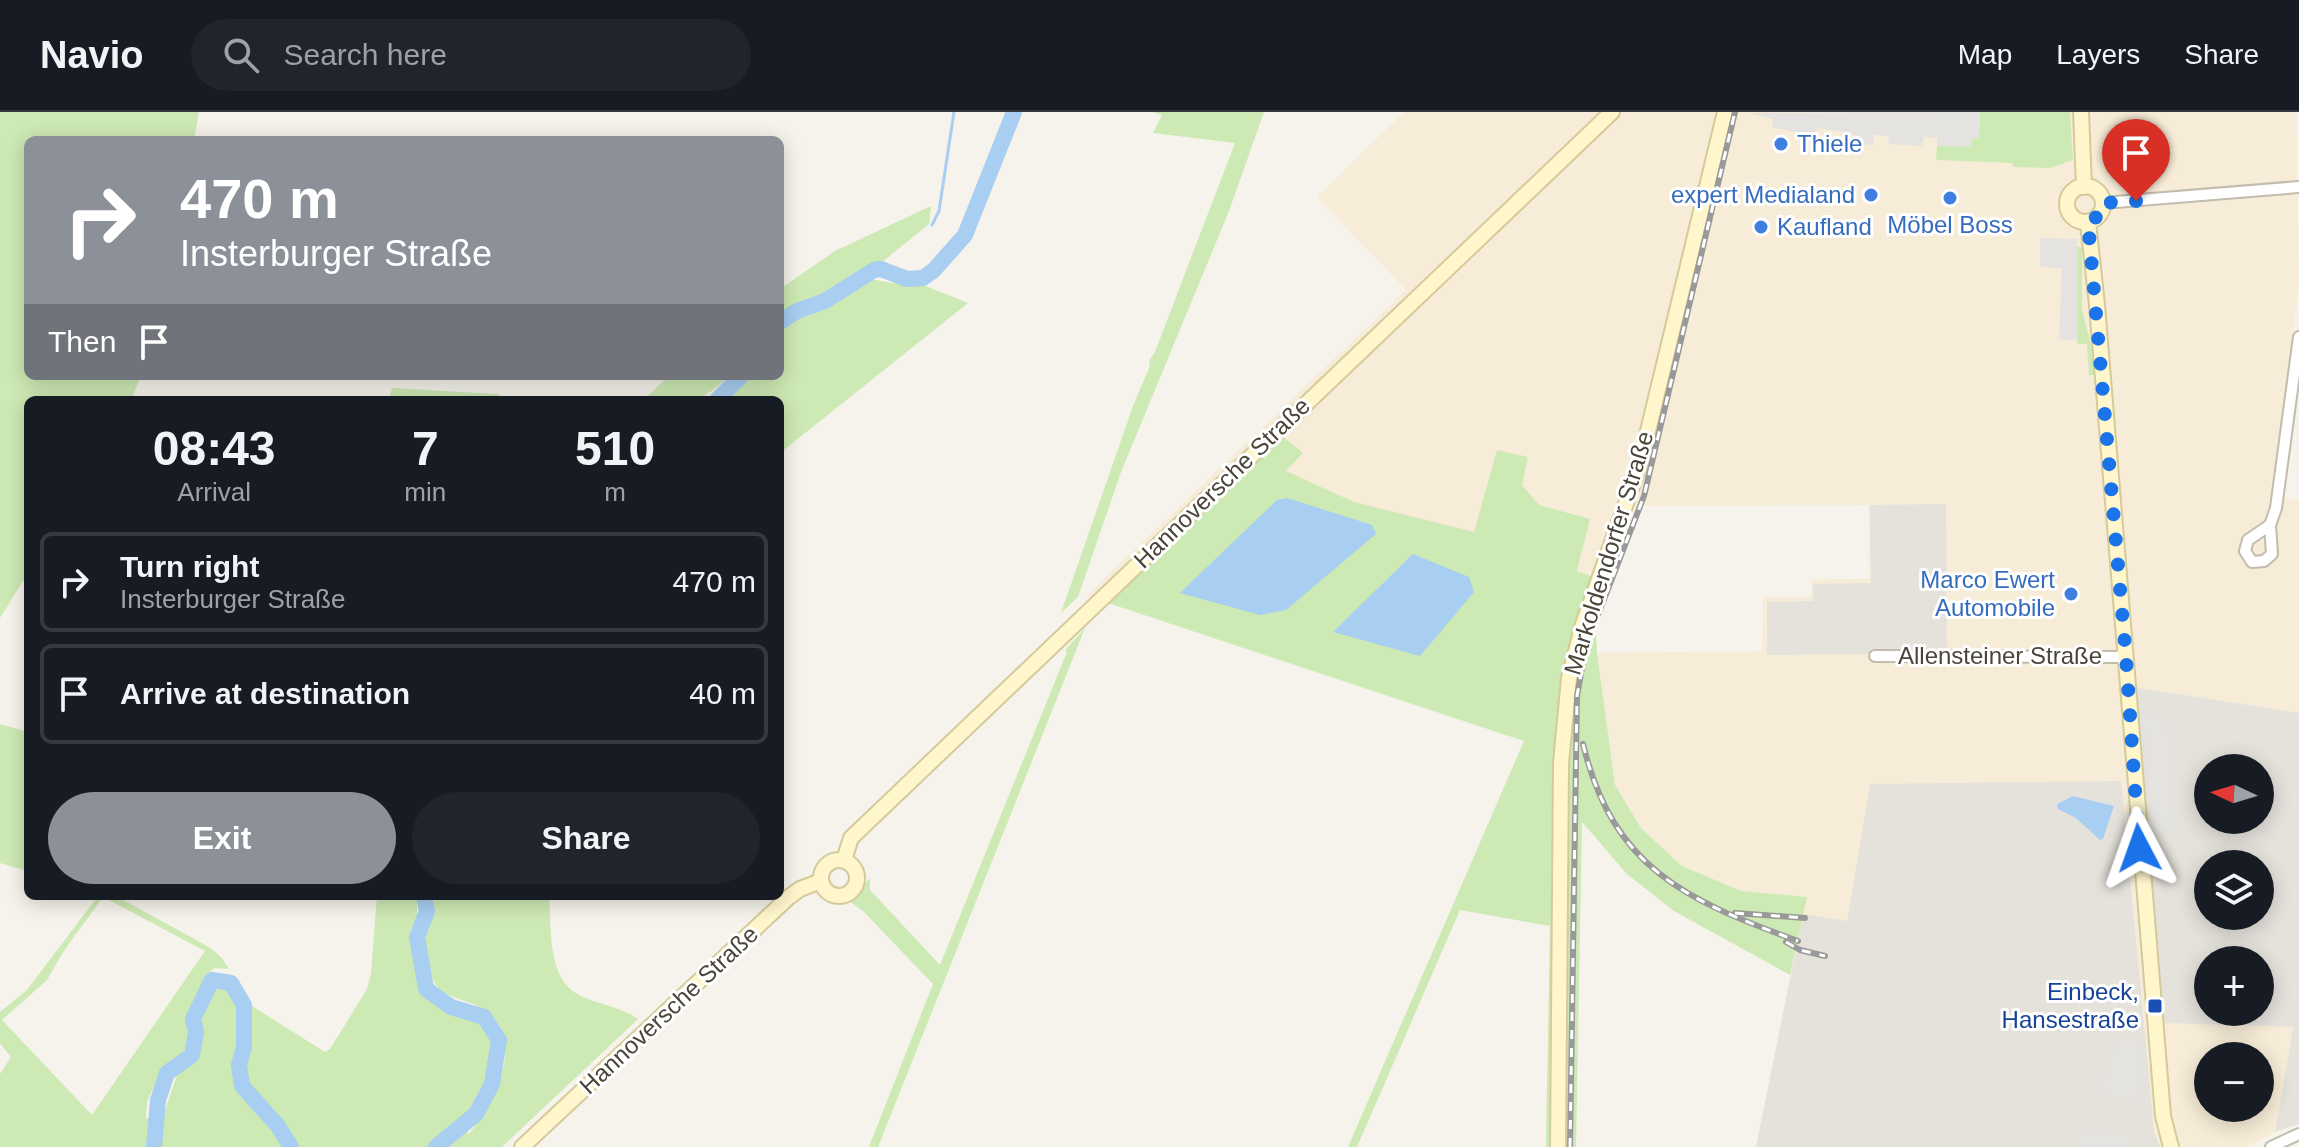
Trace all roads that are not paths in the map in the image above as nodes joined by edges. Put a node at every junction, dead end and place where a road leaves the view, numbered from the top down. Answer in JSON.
{"nodes":[{"id":1,"x":1612,"y":112,"type":"edge"},
{"id":2,"x":1725,"y":112,"type":"edge"},
{"id":3,"x":2081,"y":112,"type":"edge"},
{"id":4,"x":2084,"y":187,"type":"junction"},
{"id":5,"x":2299,"y":187,"type":"edge"},
{"id":6,"x":2103,"y":203,"type":"junction"},
{"id":7,"x":2088,"y":222,"type":"junction"},
{"id":8,"x":2299,"y":337,"type":"edge"},
{"id":9,"x":2270,"y":525,"type":"dead end"},
{"id":10,"x":1875,"y":656,"type":"dead end"},
{"id":11,"x":2126,"y":657,"type":"junction"},
{"id":12,"x":844,"y":860,"type":"junction"},
{"id":13,"x":821,"y":881,"type":"junction"},
{"id":14,"x":2299,"y":1134,"type":"edge"},
{"id":15,"x":522,"y":1147,"type":"edge"},
{"id":16,"x":1558,"y":1147,"type":"edge"},
{"id":17,"x":2171,"y":1147,"type":"edge"},
{"id":18,"x":2271,"y":1147,"type":"edge"}],
"edges":[{"from":1,"to":12,"type":"main road","name":"Hannoversche Straße"},
{"from":2,"to":16,"type":"main road","name":"Markoldendorfer Straße"},
{"from":3,"to":4,"type":"main road"},
{"from":4,"to":6,"type":"main road"},
{"from":4,"to":7,"type":"main road"},
{"from":5,"to":6,"type":"street"},
{"from":6,"to":7,"type":"main road"},
{"from":7,"to":11,"type":"main road"},
{"from":8,"to":9,"type":"street"},
{"from":10,"to":11,"type":"street","name":"Allensteiner Straße"},
{"from":11,"to":17,"type":"main road"},
{"from":12,"to":13,"type":"main road","name":"Hannoversche Straße"},
{"from":12,"to":13,"type":"main road"},
{"from":13,"to":15,"type":"main road","name":"Hannoversche Straße"},
{"from":14,"to":18,"type":"street"}]}
